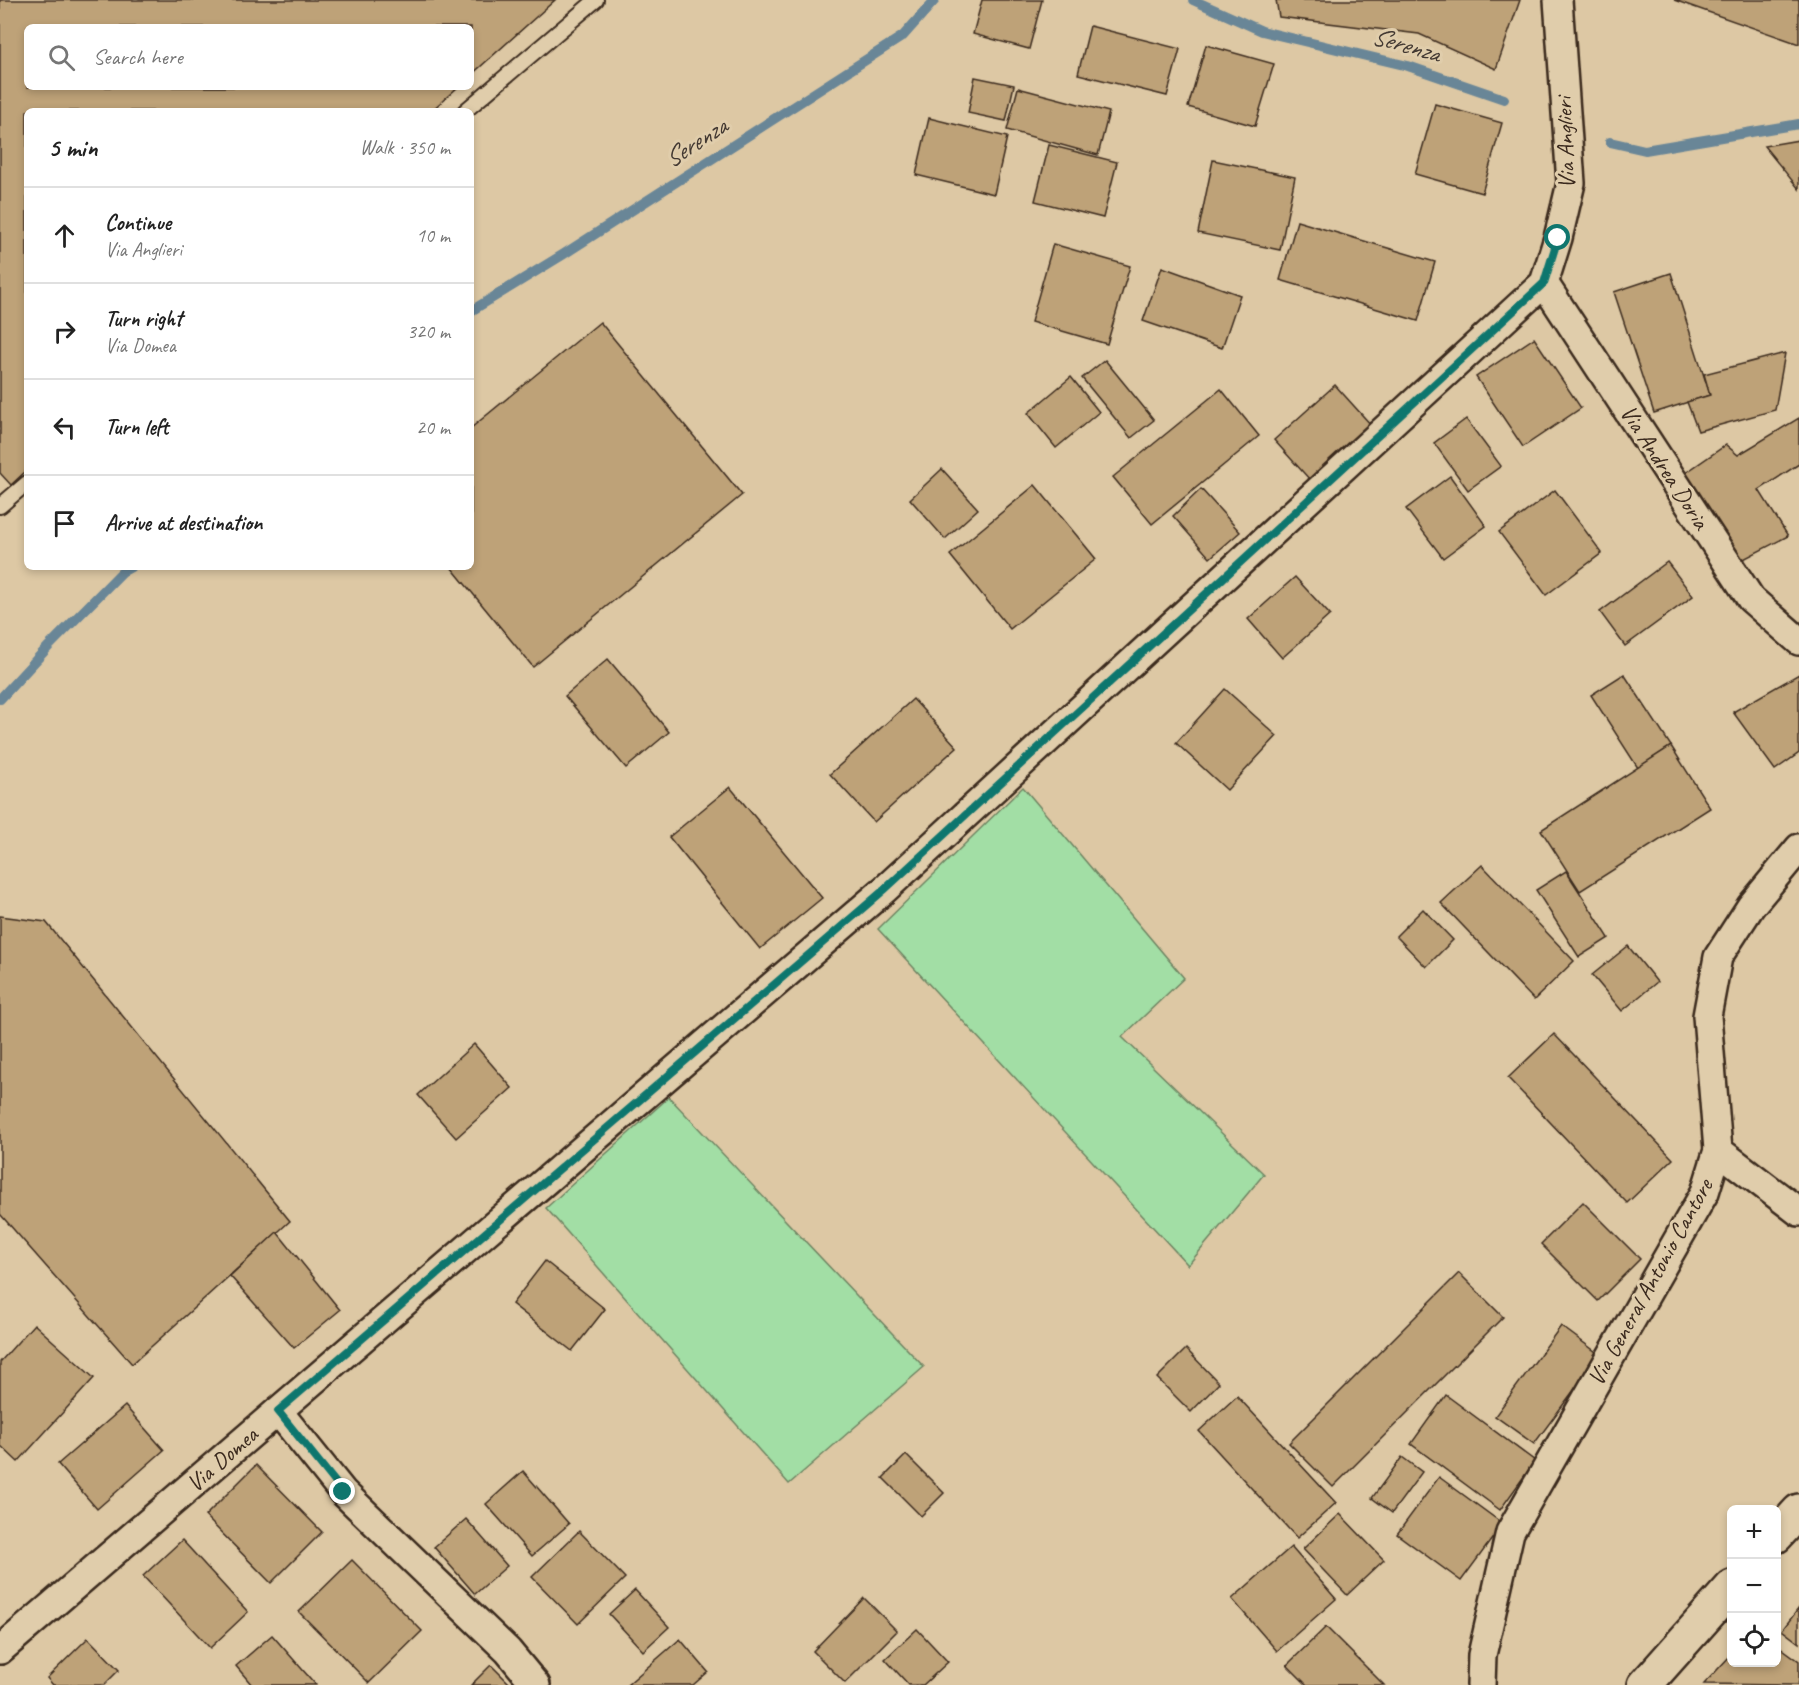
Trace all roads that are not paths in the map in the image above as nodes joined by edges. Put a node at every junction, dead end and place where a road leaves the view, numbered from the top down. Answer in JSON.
{"nodes":[{"id":1,"x":596,"y":0,"type":"edge"},
{"id":2,"x":1558,"y":0,"type":"edge"},
{"id":3,"x":469,"y":108,"type":"edge"},
{"id":4,"x":1544,"y":283,"type":"junction"},
{"id":5,"x":24,"y":486,"type":"edge"},
{"id":6,"x":0,"y":506,"type":"edge"},
{"id":7,"x":1799,"y":641,"type":"edge"},
{"id":8,"x":1799,"y":848,"type":"edge"},
{"id":9,"x":1718,"y":1150,"type":"junction"},
{"id":10,"x":1799,"y":1212,"type":"edge"},
{"id":11,"x":278,"y":1411,"type":"junction"},
{"id":12,"x":1799,"y":1510,"type":"edge"},
{"id":13,"x":1781,"y":1530,"type":"edge"},
{"id":14,"x":1727,"y":1592,"type":"edge"},
{"id":15,"x":0,"y":1650,"type":"edge"},
{"id":16,"x":536,"y":1685,"type":"edge"},
{"id":17,"x":1481,"y":1685,"type":"edge"},
{"id":18,"x":1645,"y":1685,"type":"edge"}],
"edges":[{"from":1,"to":3,"type":"lane"},
{"from":2,"to":4,"type":"street","name":"Via Anglieri"},
{"from":4,"to":7,"type":"street","name":"Via Andrea Doria"},
{"from":4,"to":11,"type":"street","name":"Via Domea"},
{"from":5,"to":6,"type":"lane"},
{"from":8,"to":9,"type":"street","name":"Via General Antonio Cantore"},
{"from":9,"to":10,"type":"street"},
{"from":9,"to":17,"type":"street","name":"Via General Antonio Cantore"},
{"from":11,"to":15,"type":"street","name":"Via Domea"},
{"from":11,"to":16,"type":"street"},
{"from":12,"to":13,"type":"street"},
{"from":14,"to":18,"type":"street"}]}
